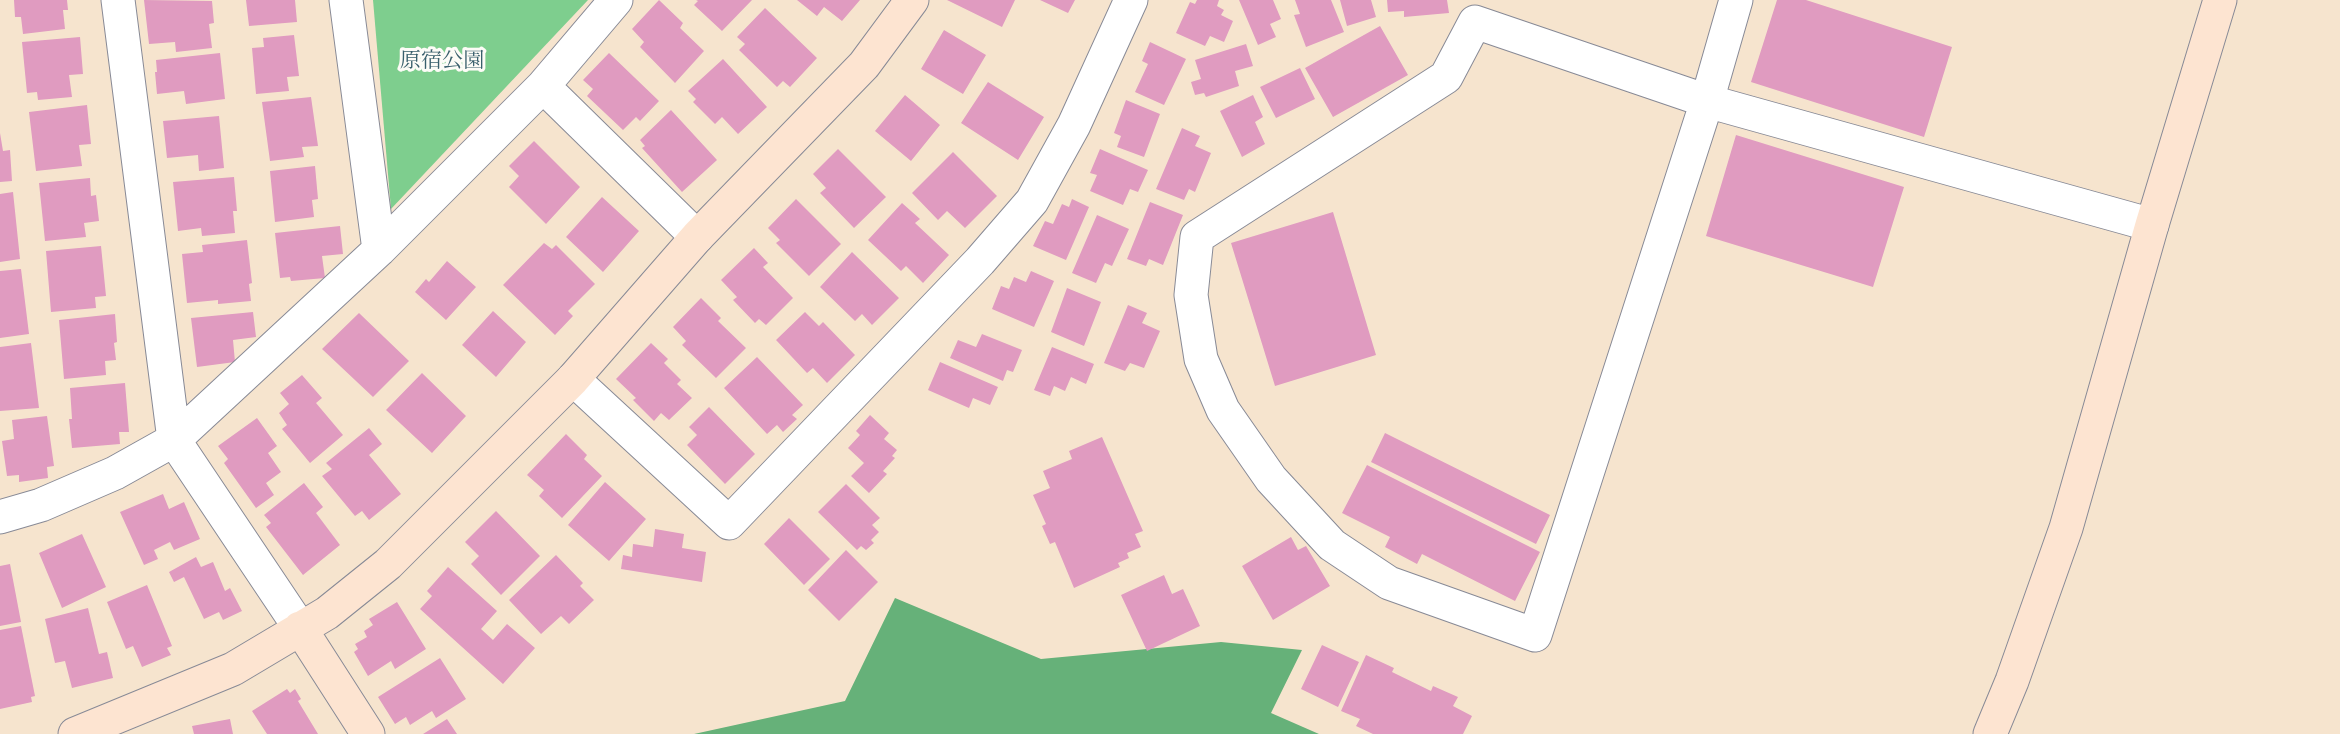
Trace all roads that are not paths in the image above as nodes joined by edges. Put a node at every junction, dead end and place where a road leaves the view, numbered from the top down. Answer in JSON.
{"nodes":[{"id":1,"x":118,"y":0,"type":"edge"},
{"id":2,"x":346,"y":0,"type":"edge"},
{"id":3,"x":616,"y":0,"type":"edge"},
{"id":4,"x":912,"y":0,"type":"edge"},
{"id":5,"x":1131,"y":0,"type":"edge"},
{"id":6,"x":1736,"y":0,"type":"edge"},
{"id":7,"x":2220,"y":0,"type":"edge"},
{"id":8,"x":1479,"y":11,"type":"edge"},
{"id":9,"x":543,"y":86,"type":"junction"},
{"id":10,"x":1707,"y":101,"type":"junction"},
{"id":11,"x":2152,"y":225,"type":"junction"},
{"id":12,"x":697,"y":237,"type":"junction"},
{"id":13,"x":379,"y":250,"type":"junction"},
{"id":14,"x":573,"y":379,"type":"junction"},
{"id":15,"x":174,"y":440,"type":"junction"},
{"id":16,"x":0,"y":517,"type":"edge"},
{"id":17,"x":300,"y":628,"type":"junction"},
{"id":18,"x":75,"y":734,"type":"edge"},
{"id":19,"x":368,"y":734,"type":"edge"},
{"id":20,"x":1990,"y":734,"type":"edge"}],
"edges":[{"from":1,"to":15,"type":"street"},
{"from":2,"to":13,"type":"street"},
{"from":3,"to":9,"type":"street"},
{"from":4,"to":12,"type":"street"},
{"from":5,"to":14,"type":"street"},
{"from":6,"to":10,"type":"street"},
{"from":7,"to":11,"type":"street"},
{"from":8,"to":10,"type":"street"},
{"from":8,"to":10,"type":"street"},
{"from":9,"to":12,"type":"street"},
{"from":9,"to":13,"type":"street"},
{"from":10,"to":11,"type":"street"},
{"from":11,"to":20,"type":"street"},
{"from":12,"to":14,"type":"street"},
{"from":13,"to":15,"type":"street"},
{"from":14,"to":17,"type":"street"},
{"from":15,"to":16,"type":"street"},
{"from":15,"to":17,"type":"street"},
{"from":17,"to":18,"type":"street"},
{"from":17,"to":19,"type":"street"}]}
